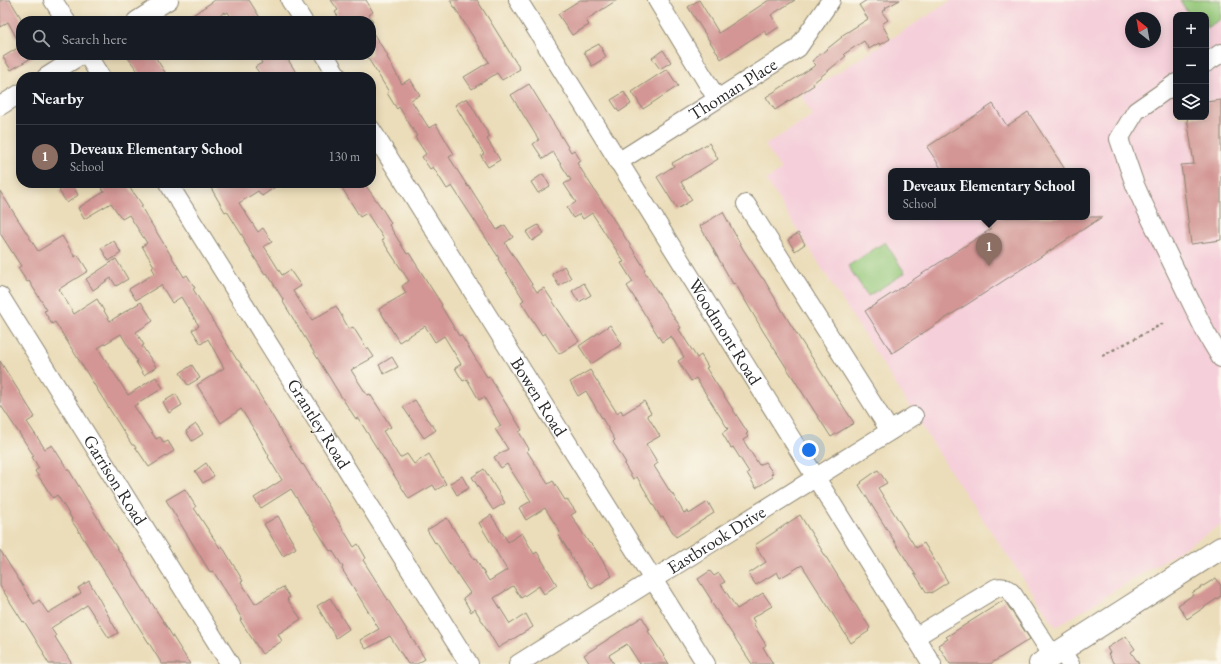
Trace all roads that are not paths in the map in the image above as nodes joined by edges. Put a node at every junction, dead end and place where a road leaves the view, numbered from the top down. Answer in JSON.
{"nodes":[{"id":1,"x":53,"y":0,"type":"edge"},
{"id":2,"x":169,"y":0,"type":"edge"},
{"id":3,"x":290,"y":0,"type":"edge"},
{"id":4,"x":519,"y":0,"type":"edge"},
{"id":5,"x":656,"y":0,"type":"edge"},
{"id":6,"x":831,"y":0,"type":"edge"},
{"id":7,"x":63,"y":16,"type":"edge"},
{"id":8,"x":144,"y":16,"type":"edge"},
{"id":9,"x":300,"y":16,"type":"edge"},
{"id":10,"x":1221,"y":53,"type":"edge"},
{"id":11,"x":73,"y":60,"type":"edge"},
{"id":12,"x":90,"y":60,"type":"edge"},
{"id":13,"x":328,"y":60,"type":"edge"},
{"id":14,"x":1209,"y":61,"type":"edge"},
{"id":15,"x":54,"y":72,"type":"edge"},
{"id":16,"x":98,"y":72,"type":"edge"},
{"id":17,"x":335,"y":72,"type":"edge"},
{"id":18,"x":1175,"y":84,"type":"edge"},
{"id":19,"x":16,"y":96,"type":"edge"},
{"id":20,"x":718,"y":99,"type":"junction"},
{"id":21,"x":0,"y":106,"type":"edge"},
{"id":22,"x":376,"y":137,"type":"edge"},
{"id":23,"x":618,"y":162,"type":"junction"},
{"id":24,"x":171,"y":188,"type":"edge"},
{"id":25,"x":746,"y":204,"type":"dead end"},
{"id":26,"x":0,"y":296,"type":"edge"},
{"id":27,"x":1221,"y":358,"type":"edge"},
{"id":28,"x":914,"y":416,"type":"dead end"},
{"id":29,"x":890,"y":431,"type":"junction"},
{"id":30,"x":816,"y":477,"type":"junction"},
{"id":31,"x":1221,"y":548,"type":"edge"},
{"id":32,"x":654,"y":579,"type":"junction"},
{"id":33,"x":915,"y":636,"type":"junction"},
{"id":34,"x":1056,"y":658,"type":"edge"},
{"id":35,"x":230,"y":664,"type":"edge"},
{"id":36,"x":469,"y":664,"type":"edge"},
{"id":37,"x":518,"y":664,"type":"edge"},
{"id":38,"x":706,"y":664,"type":"edge"},
{"id":39,"x":932,"y":664,"type":"edge"}],
"edges":[{"from":1,"to":7,"type":"street"},
{"from":2,"to":8,"type":"street"},
{"from":3,"to":9,"type":"street"},
{"from":4,"to":23,"type":"street","name":"Woodmont Road"},
{"from":5,"to":20,"type":"street"},
{"from":6,"to":20,"type":"street","name":"Thoman Place"},
{"from":10,"to":14,"type":"street"},
{"from":11,"to":15,"type":"street"},
{"from":12,"to":16,"type":"street"},
{"from":13,"to":17,"type":"street"},
{"from":18,"to":27,"type":"street"},
{"from":19,"to":21,"type":"street"},
{"from":20,"to":23,"type":"street","name":"Thoman Place"},
{"from":22,"to":32,"type":"street","name":"Bowen Road"},
{"from":23,"to":30,"type":"street","name":"Woodmont Road"},
{"from":24,"to":36,"type":"street","name":"Grantley Road"},
{"from":25,"to":29,"type":"street"},
{"from":26,"to":35,"type":"street","name":"Garrison Road"},
{"from":28,"to":29,"type":"street","name":"Eastbrook Drive"},
{"from":29,"to":30,"type":"street","name":"Eastbrook Drive"},
{"from":30,"to":32,"type":"street","name":"Eastbrook Drive"},
{"from":30,"to":33,"type":"street","name":"Woodmont Road"},
{"from":31,"to":34,"type":"main road"},
{"from":32,"to":37,"type":"street","name":"Eastbrook Drive"},
{"from":32,"to":38,"type":"street","name":"Bowen Road"},
{"from":33,"to":34,"type":"street"},
{"from":33,"to":39,"type":"street","name":"Woodmont Road"}]}
